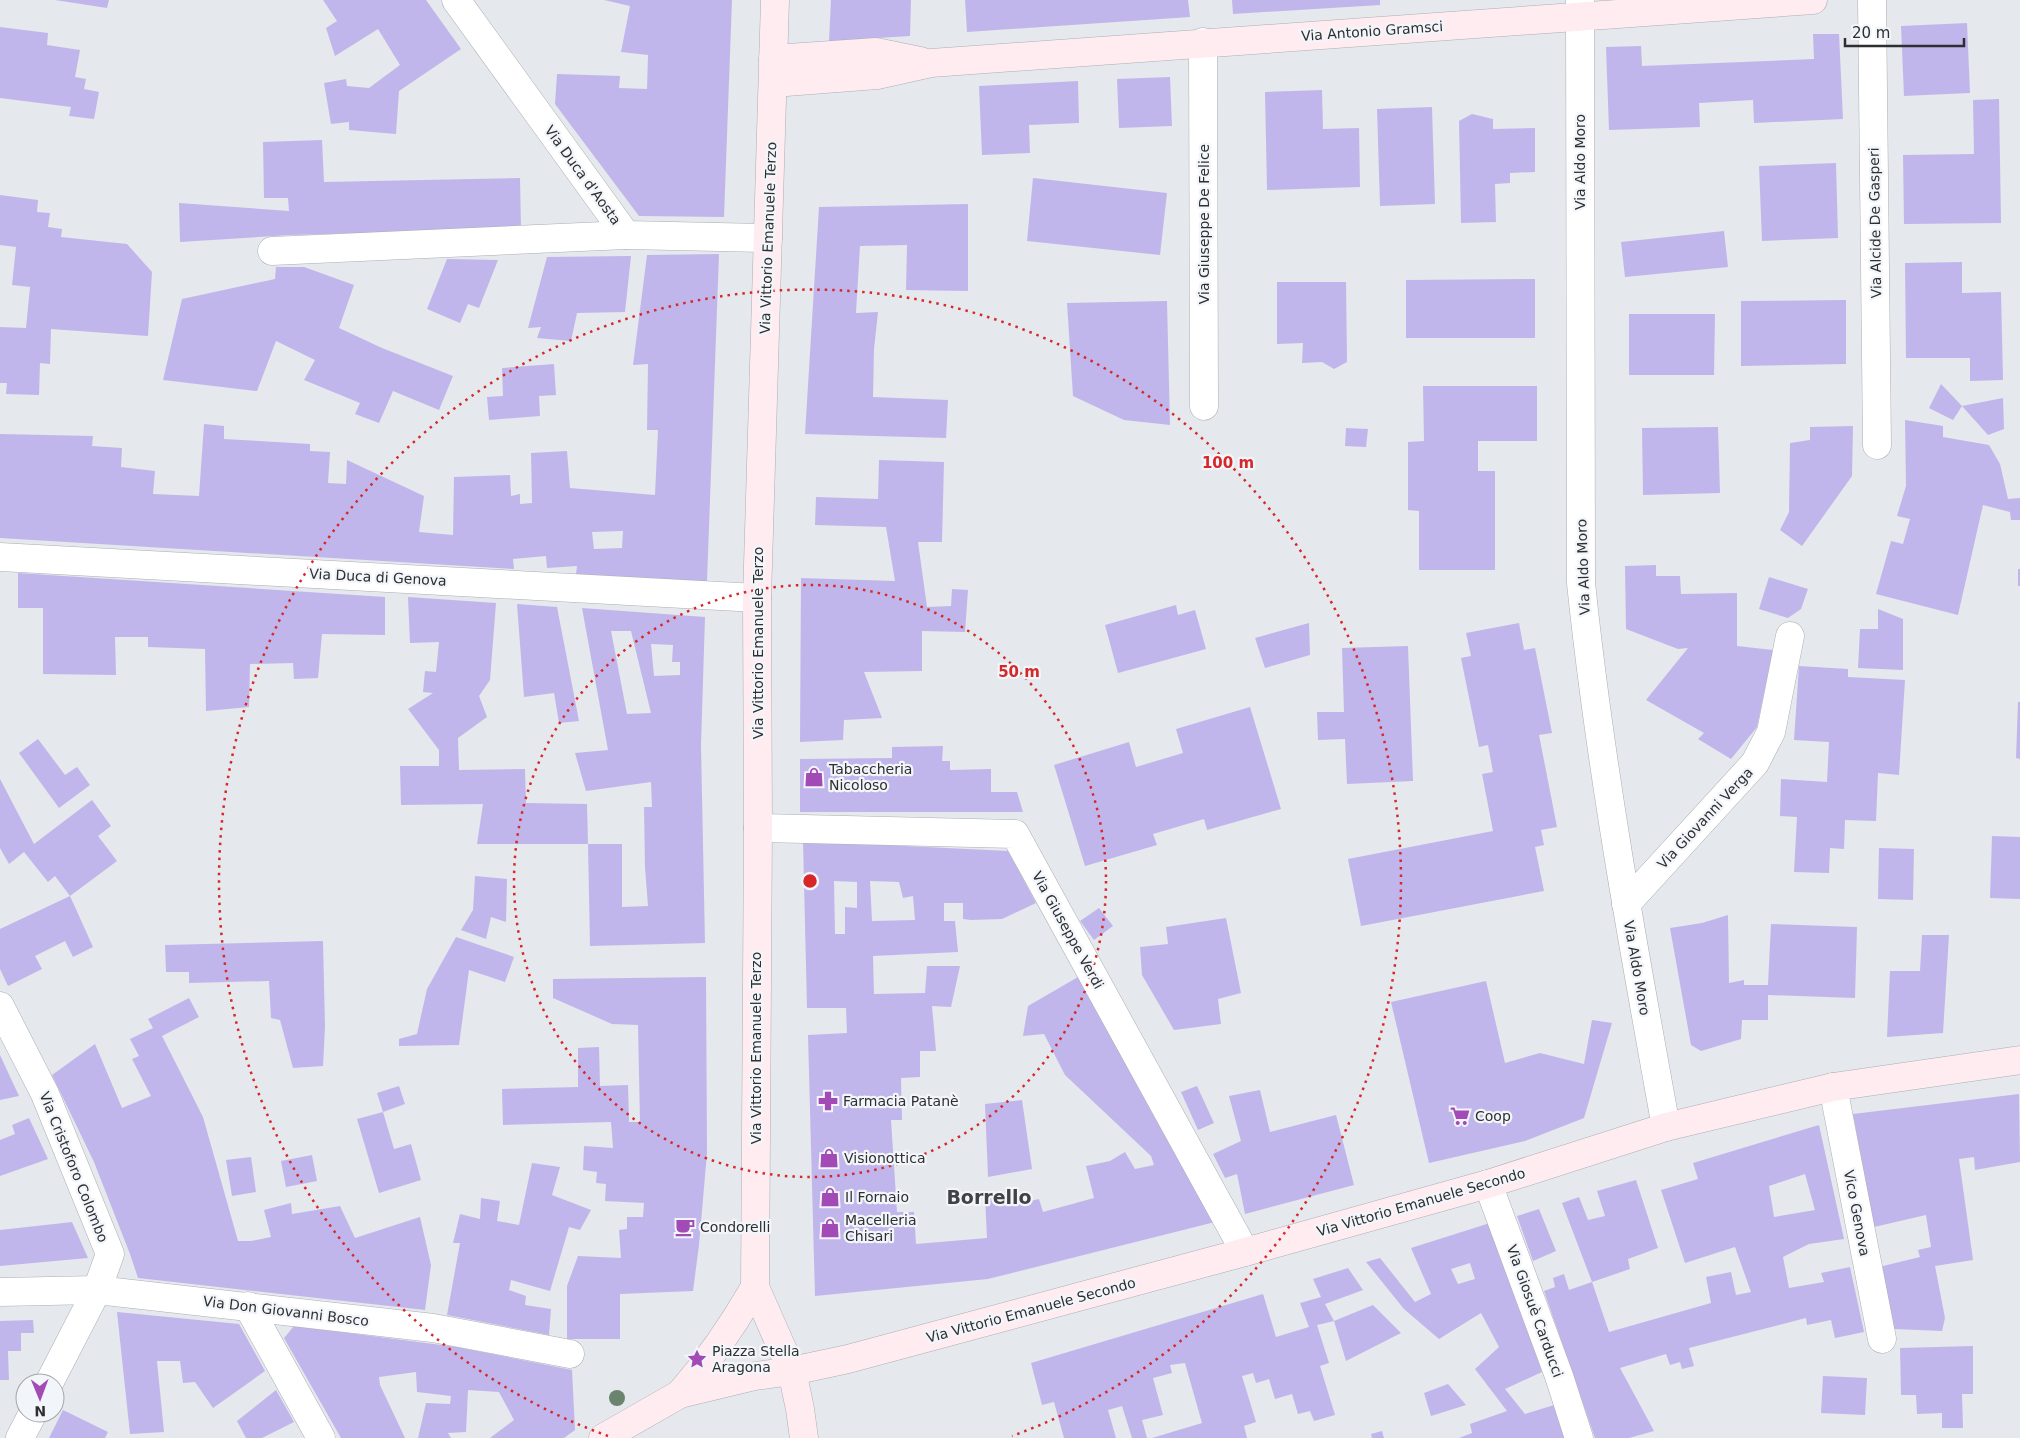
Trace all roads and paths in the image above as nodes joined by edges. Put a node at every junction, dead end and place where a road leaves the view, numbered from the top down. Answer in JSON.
{"nodes":[{"id":1,"x":456,"y":0,"type":"edge"},
{"id":2,"x":775,"y":0,"type":"edge"},
{"id":3,"x":1813,"y":0,"type":"edge"},
{"id":4,"x":1872,"y":0,"type":"edge"},
{"id":5,"x":1580,"y":8,"type":"edge"},
{"id":6,"x":1203,"y":42,"type":"junction"},
{"id":7,"x":773,"y":71,"type":"junction"},
{"id":8,"x":626,"y":235,"type":"junction"},
{"id":9,"x":768,"y":238,"type":"junction"},
{"id":10,"x":272,"y":251,"type":"dead end"},
{"id":11,"x":1204,"y":406,"type":"dead end"},
{"id":12,"x":1877,"y":445,"type":"dead end"},
{"id":13,"x":0,"y":557,"type":"edge"},
{"id":14,"x":757,"y":598,"type":"junction"},
{"id":15,"x":1790,"y":636,"type":"dead end"},
{"id":16,"x":758,"y":828,"type":"junction"},
{"id":17,"x":1626,"y":904,"type":"junction"},
{"id":18,"x":0,"y":1006,"type":"edge"},
{"id":19,"x":2020,"y":1060,"type":"edge"},
{"id":20,"x":1833,"y":1087,"type":"junction"},
{"id":21,"x":1666,"y":1127,"type":"junction"},
{"id":22,"x":1488,"y":1184,"type":"junction"},
{"id":23,"x":1245,"y":1252,"type":"junction"},
{"id":24,"x":755,"y":1287,"type":"junction"},
{"id":25,"x":97,"y":1290,"type":"junction"},
{"id":26,"x":0,"y":1292,"type":"edge"},
{"id":27,"x":248,"y":1306,"type":"junction"},
{"id":28,"x":1882,"y":1339,"type":"dead end"},
{"id":29,"x":570,"y":1354,"type":"dead end"},
{"id":30,"x":792,"y":1372,"type":"junction"},
{"id":31,"x":54,"y":1373,"type":"edge"},
{"id":32,"x":680,"y":1394,"type":"junction"},
{"id":33,"x":28,"y":1423,"type":"edge"},
{"id":34,"x":20,"y":1438,"type":"edge"},
{"id":35,"x":321,"y":1438,"type":"edge"},
{"id":36,"x":602,"y":1438,"type":"edge"},
{"id":37,"x":804,"y":1438,"type":"edge"},
{"id":38,"x":1578,"y":1438,"type":"edge"}],
"edges":[{"from":1,"to":8,"type":"street","name":"Via Duca d'Aosta"},
{"from":2,"to":7,"type":"street","name":"Via Vittorio Emanuele Terzo"},
{"from":3,"to":5,"type":"street","name":"Via Antonio Gramsci"},
{"from":4,"to":12,"type":"street","name":"Via Alcide De Gasperi"},
{"from":5,"to":6,"type":"street","name":"Via Antonio Gramsci"},
{"from":5,"to":17,"type":"street","name":"Via Aldo Moro"},
{"from":6,"to":7,"type":"street","name":"Via Antonio Gramsci"},
{"from":6,"to":11,"type":"street","name":"Via Giuseppe De Felice"},
{"from":7,"to":9,"type":"street","name":"Via Vittorio Emanuele Terzo"},
{"from":8,"to":9,"type":"street","name":"Via Duca d'Aosta"},
{"from":8,"to":10,"type":"street"},
{"from":9,"to":14,"type":"street","name":"Via Vittorio Emanuele Terzo"},
{"from":13,"to":14,"type":"street","name":"Via Duca di Genova"},
{"from":14,"to":16,"type":"street","name":"Via Vittorio Emanuele Terzo"},
{"from":15,"to":17,"type":"street","name":"Via Giovanni Verga"},
{"from":16,"to":23,"type":"street","name":"Via Giuseppe Verdi"},
{"from":16,"to":24,"type":"street","name":"Via Vittorio Emanuele Terzo"},
{"from":17,"to":21,"type":"street","name":"Via Aldo Moro"},
{"from":18,"to":25,"type":"street","name":"Via Cristoforo Colombo"},
{"from":19,"to":20,"type":"street","name":"Via Vittorio Emanuele Secondo"},
{"from":20,"to":21,"type":"street","name":"Via Vittorio Emanuele Secondo"},
{"from":20,"to":28,"type":"street","name":"Vico Genova"},
{"from":21,"to":22,"type":"street","name":"Via Vittorio Emanuele Secondo"},
{"from":22,"to":23,"type":"street","name":"Via Vittorio Emanuele Secondo"},
{"from":22,"to":38,"type":"street","name":"Via Giosuè Carducci"},
{"from":23,"to":30,"type":"street","name":"Via Vittorio Emanuele Secondo"},
{"from":24,"to":30,"type":"street"},
{"from":24,"to":32,"type":"street"},
{"from":25,"to":26,"type":"street","name":"Via Don Giovanni Bosco"},
{"from":25,"to":27,"type":"street","name":"Via Don Giovanni Bosco"},
{"from":25,"to":31,"type":"street","name":"Via Cristoforo Colombo"},
{"from":27,"to":29,"type":"street","name":"Via Don Giovanni Bosco"},
{"from":27,"to":35,"type":"street"},
{"from":30,"to":32,"type":"street","name":"Via Vittorio Emanuele Secondo"},
{"from":30,"to":37,"type":"street"},
{"from":32,"to":36,"type":"street"},
{"from":33,"to":34,"type":"street"}]}
